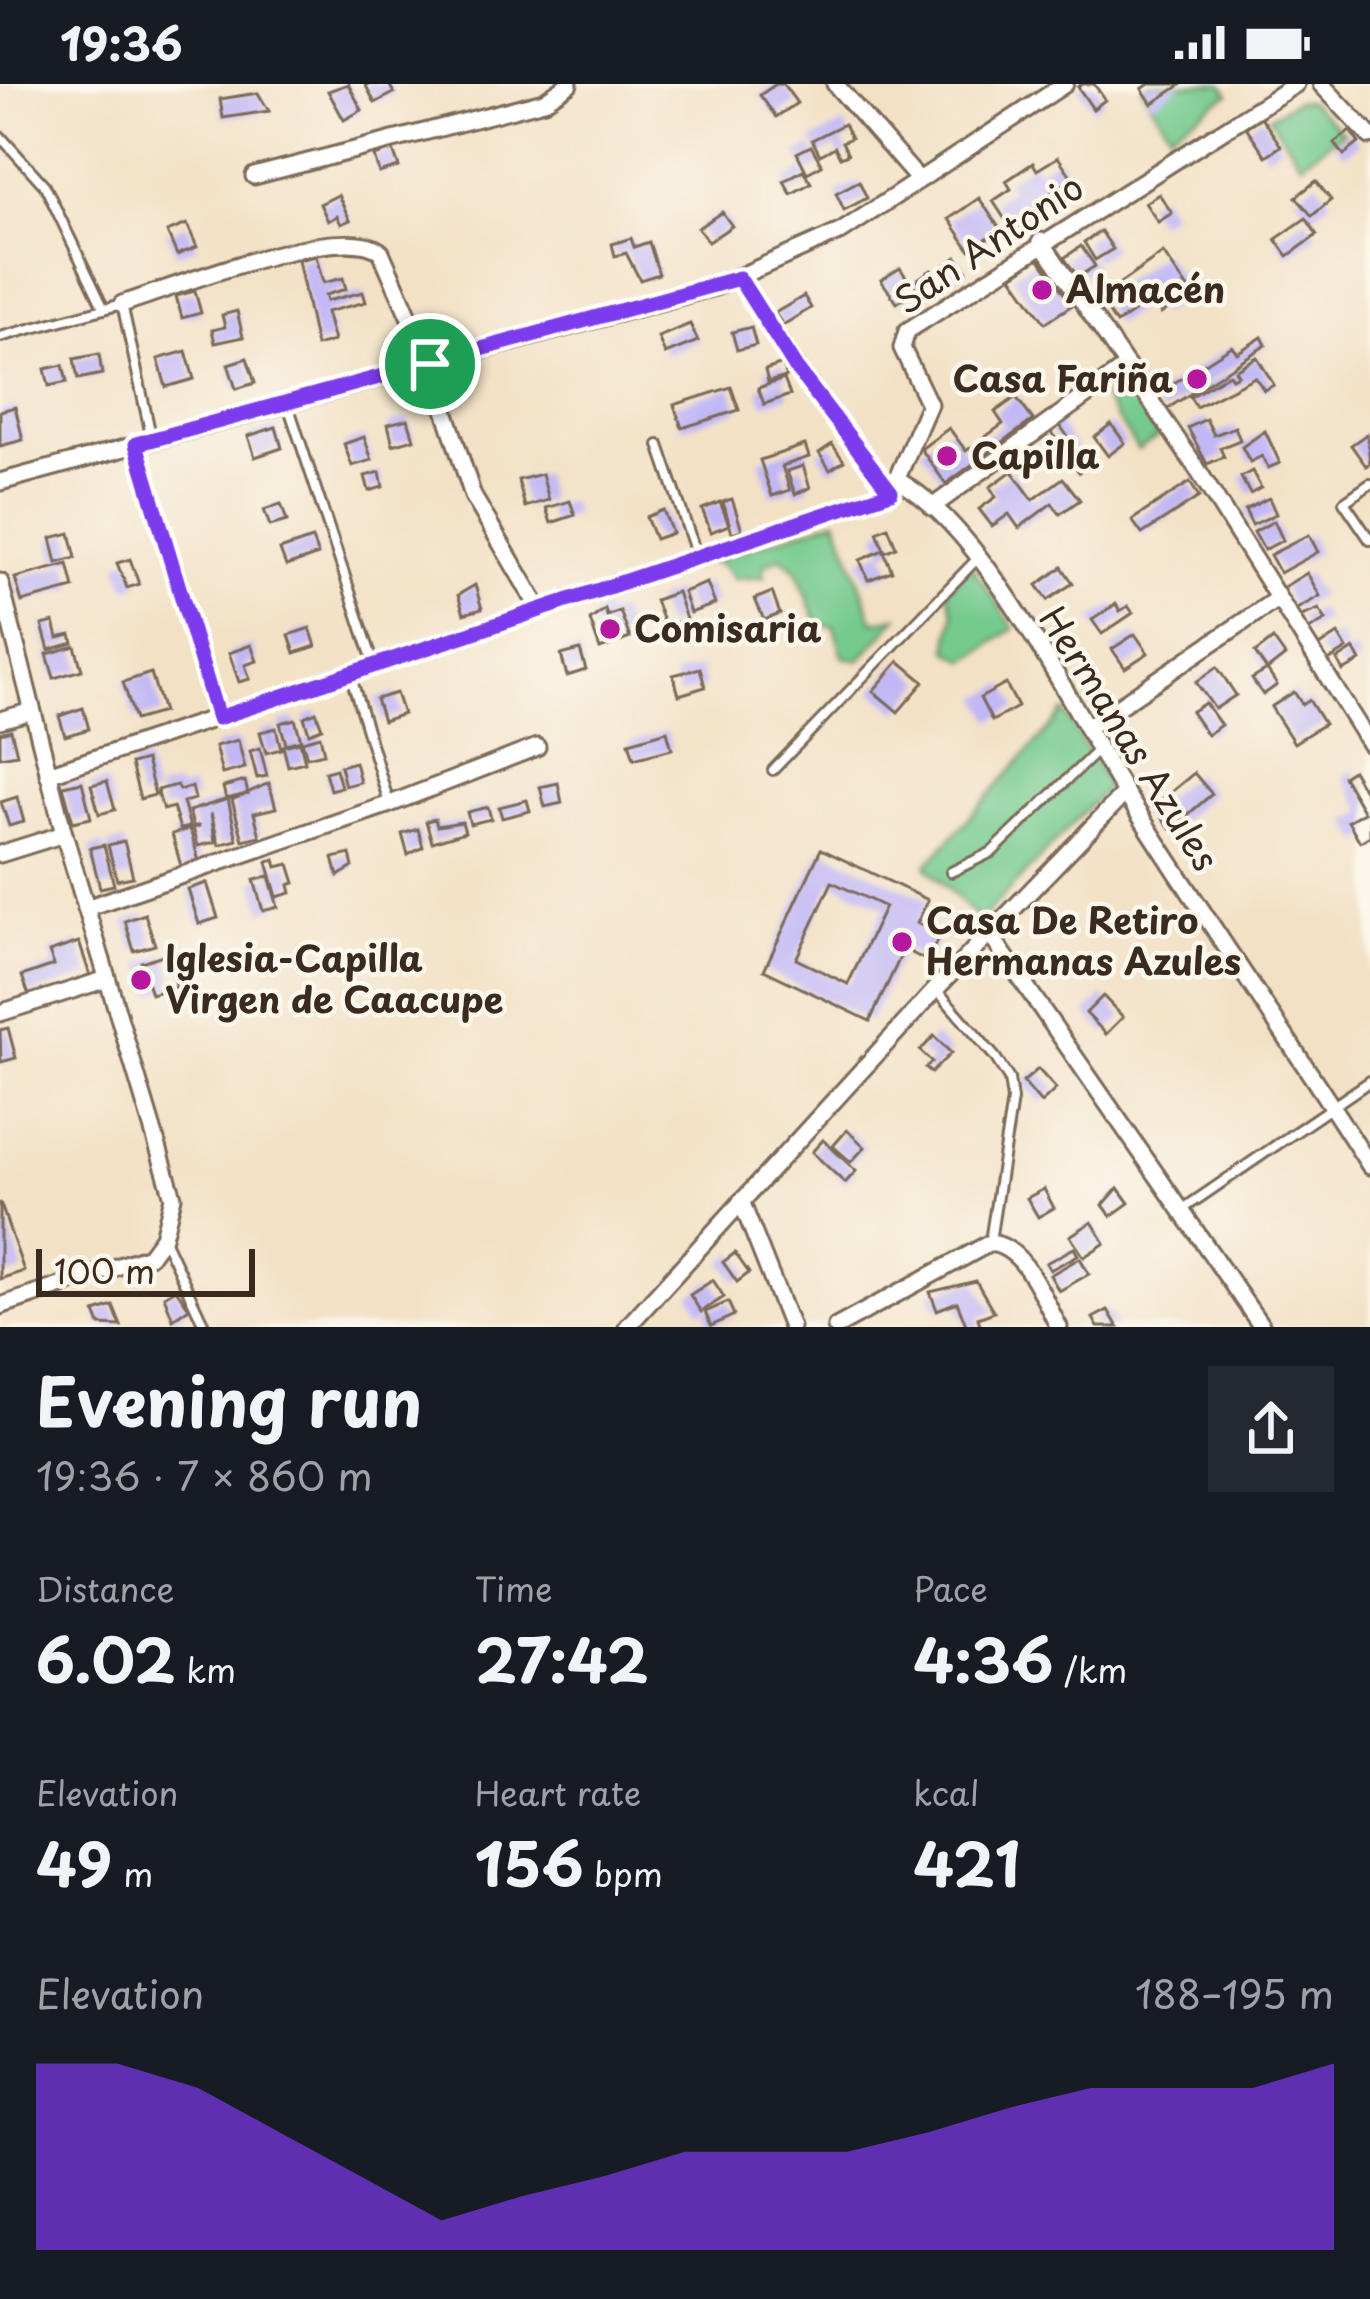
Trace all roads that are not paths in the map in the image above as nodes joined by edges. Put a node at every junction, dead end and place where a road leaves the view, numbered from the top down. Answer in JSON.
{"nodes":[{"id":1,"x":569,"y":84,"type":"edge"},
{"id":2,"x":835,"y":84,"type":"edge"},
{"id":3,"x":1065,"y":84,"type":"edge"},
{"id":4,"x":1296,"y":84,"type":"edge"},
{"id":5,"x":1321,"y":84,"type":"edge"},
{"id":6,"x":0,"y":136,"type":"edge"},
{"id":7,"x":1370,"y":136,"type":"edge"},
{"id":8,"x":254,"y":176,"type":"dead end"},
{"id":9,"x":918,"y":179,"type":"junction"},
{"id":10,"x":1041,"y":241,"type":"junction"},
{"id":11,"x":739,"y":278,"type":"junction"},
{"id":12,"x":122,"y":304,"type":"junction"},
{"id":13,"x":104,"y":309,"type":"junction"},
{"id":14,"x":0,"y":337,"type":"edge"},
{"id":15,"x":430,"y":364,"type":"junction"},
{"id":16,"x":1127,"y":366,"type":"junction"},
{"id":17,"x":287,"y":402,"type":"junction"},
{"id":18,"x":144,"y":442,"type":"junction"},
{"id":19,"x":659,"y":445,"type":"dead end"},
{"id":20,"x":0,"y":482,"type":"edge"},
{"id":21,"x":1370,"y":484,"type":"edge"},
{"id":22,"x":894,"y":486,"type":"junction"},
{"id":23,"x":932,"y":507,"type":"junction"},
{"id":24,"x":1370,"y":540,"type":"edge"},
{"id":25,"x":698,"y":558,"type":"junction"},
{"id":26,"x":977,"y":559,"type":"junction"},
{"id":27,"x":0,"y":582,"type":"edge"},
{"id":28,"x":1277,"y":599,"type":"junction"},
{"id":29,"x":540,"y":610,"type":"junction"},
{"id":30,"x":375,"y":666,"type":"junction"},
{"id":31,"x":350,"y":674,"type":"junction"},
{"id":32,"x":32,"y":711,"type":"junction"},
{"id":33,"x":218,"y":718,"type":"junction"},
{"id":34,"x":0,"y":720,"type":"edge"},
{"id":35,"x":1088,"y":727,"type":"junction"},
{"id":36,"x":1370,"y":745,"type":"edge"},
{"id":37,"x":537,"y":747,"type":"dead end"},
{"id":38,"x":1100,"y":749,"type":"junction"},
{"id":39,"x":772,"y":770,"type":"dead end"},
{"id":40,"x":48,"y":774,"type":"junction"},
{"id":41,"x":1125,"y":793,"type":"junction"},
{"id":42,"x":390,"y":804,"type":"junction"},
{"id":43,"x":64,"y":834,"type":"junction"},
{"id":44,"x":0,"y":854,"type":"edge"},
{"id":45,"x":951,"y":872,"type":"dead end"},
{"id":46,"x":86,"y":908,"type":"junction"},
{"id":47,"x":989,"y":933,"type":"junction"},
{"id":48,"x":107,"y":979,"type":"junction"},
{"id":49,"x":936,"y":989,"type":"junction"},
{"id":50,"x":0,"y":1013,"type":"edge"},
{"id":51,"x":1370,"y":1081,"type":"edge"},
{"id":52,"x":1333,"y":1108,"type":"junction"},
{"id":53,"x":1370,"y":1166,"type":"edge"},
{"id":54,"x":741,"y":1202,"type":"junction"},
{"id":55,"x":1183,"y":1209,"type":"junction"},
{"id":56,"x":163,"y":1237,"type":"junction"},
{"id":57,"x":990,"y":1243,"type":"junction"},
{"id":58,"x":0,"y":1306,"type":"edge"},
{"id":59,"x":205,"y":1327,"type":"edge"},
{"id":60,"x":627,"y":1327,"type":"edge"},
{"id":61,"x":791,"y":1327,"type":"edge"},
{"id":62,"x":836,"y":1327,"type":"edge"},
{"id":63,"x":1059,"y":1327,"type":"edge"},
{"id":64,"x":1262,"y":1327,"type":"edge"}],
"edges":[{"from":1,"to":8,"type":"street"},
{"from":2,"to":9,"type":"street"},
{"from":3,"to":9,"type":"street"},
{"from":4,"to":10,"type":"street","name":"San Antonio"},
{"from":5,"to":7,"type":"street"},
{"from":6,"to":13,"type":"lane"},
{"from":9,"to":11,"type":"street"},
{"from":10,"to":16,"type":"street"},
{"from":10,"to":22,"type":"street","name":"San Antonio"},
{"from":11,"to":15,"type":"street"},
{"from":11,"to":22,"type":"street","name":"Hermanas Azules"},
{"from":12,"to":13,"type":"lane"},
{"from":12,"to":15,"type":"street"},
{"from":12,"to":18,"type":"lane"},
{"from":13,"to":14,"type":"lane"},
{"from":15,"to":17,"type":"street"},
{"from":15,"to":29,"type":"street"},
{"from":16,"to":23,"type":"street"},
{"from":16,"to":28,"type":"street"},
{"from":17,"to":18,"type":"street"},
{"from":17,"to":30,"type":"lane"},
{"from":18,"to":20,"type":"street"},
{"from":18,"to":33,"type":"lane"},
{"from":19,"to":25,"type":"lane"},
{"from":21,"to":24,"type":"lane"},
{"from":22,"to":23,"type":"street","name":"Hermanas Azules"},
{"from":22,"to":25,"type":"street"},
{"from":23,"to":26,"type":"street","name":"Hermanas Azules"},
{"from":25,"to":29,"type":"street"},
{"from":26,"to":35,"type":"street","name":"Hermanas Azules"},
{"from":26,"to":39,"type":"lane"},
{"from":27,"to":32,"type":"street"},
{"from":28,"to":35,"type":"street"},
{"from":28,"to":36,"type":"street"},
{"from":29,"to":30,"type":"street"},
{"from":30,"to":31,"type":"street"},
{"from":31,"to":33,"type":"street"},
{"from":31,"to":42,"type":"lane"},
{"from":32,"to":34,"type":"street"},
{"from":32,"to":40,"type":"street"},
{"from":33,"to":40,"type":"street"},
{"from":35,"to":38,"type":"street","name":"Hermanas Azules"},
{"from":37,"to":42,"type":"street"},
{"from":38,"to":41,"type":"street","name":"Hermanas Azules"},
{"from":38,"to":45,"type":"lane"},
{"from":40,"to":43,"type":"street"},
{"from":41,"to":47,"type":"street"},
{"from":41,"to":52,"type":"street","name":"Hermanas Azules"},
{"from":42,"to":46,"type":"street"},
{"from":43,"to":44,"type":"street"},
{"from":43,"to":46,"type":"street"},
{"from":46,"to":48,"type":"street"},
{"from":47,"to":49,"type":"street"},
{"from":47,"to":55,"type":"street"},
{"from":48,"to":50,"type":"street"},
{"from":48,"to":56,"type":"street"},
{"from":49,"to":54,"type":"street"},
{"from":49,"to":57,"type":"lane"},
{"from":51,"to":52,"type":"lane"},
{"from":52,"to":53,"type":"street","name":"Hermanas Azules"},
{"from":52,"to":55,"type":"lane"},
{"from":54,"to":60,"type":"street"},
{"from":54,"to":61,"type":"street"},
{"from":55,"to":64,"type":"street"},
{"from":56,"to":58,"type":"street"},
{"from":56,"to":59,"type":"lane"},
{"from":57,"to":62,"type":"street"},
{"from":57,"to":63,"type":"street"}]}
